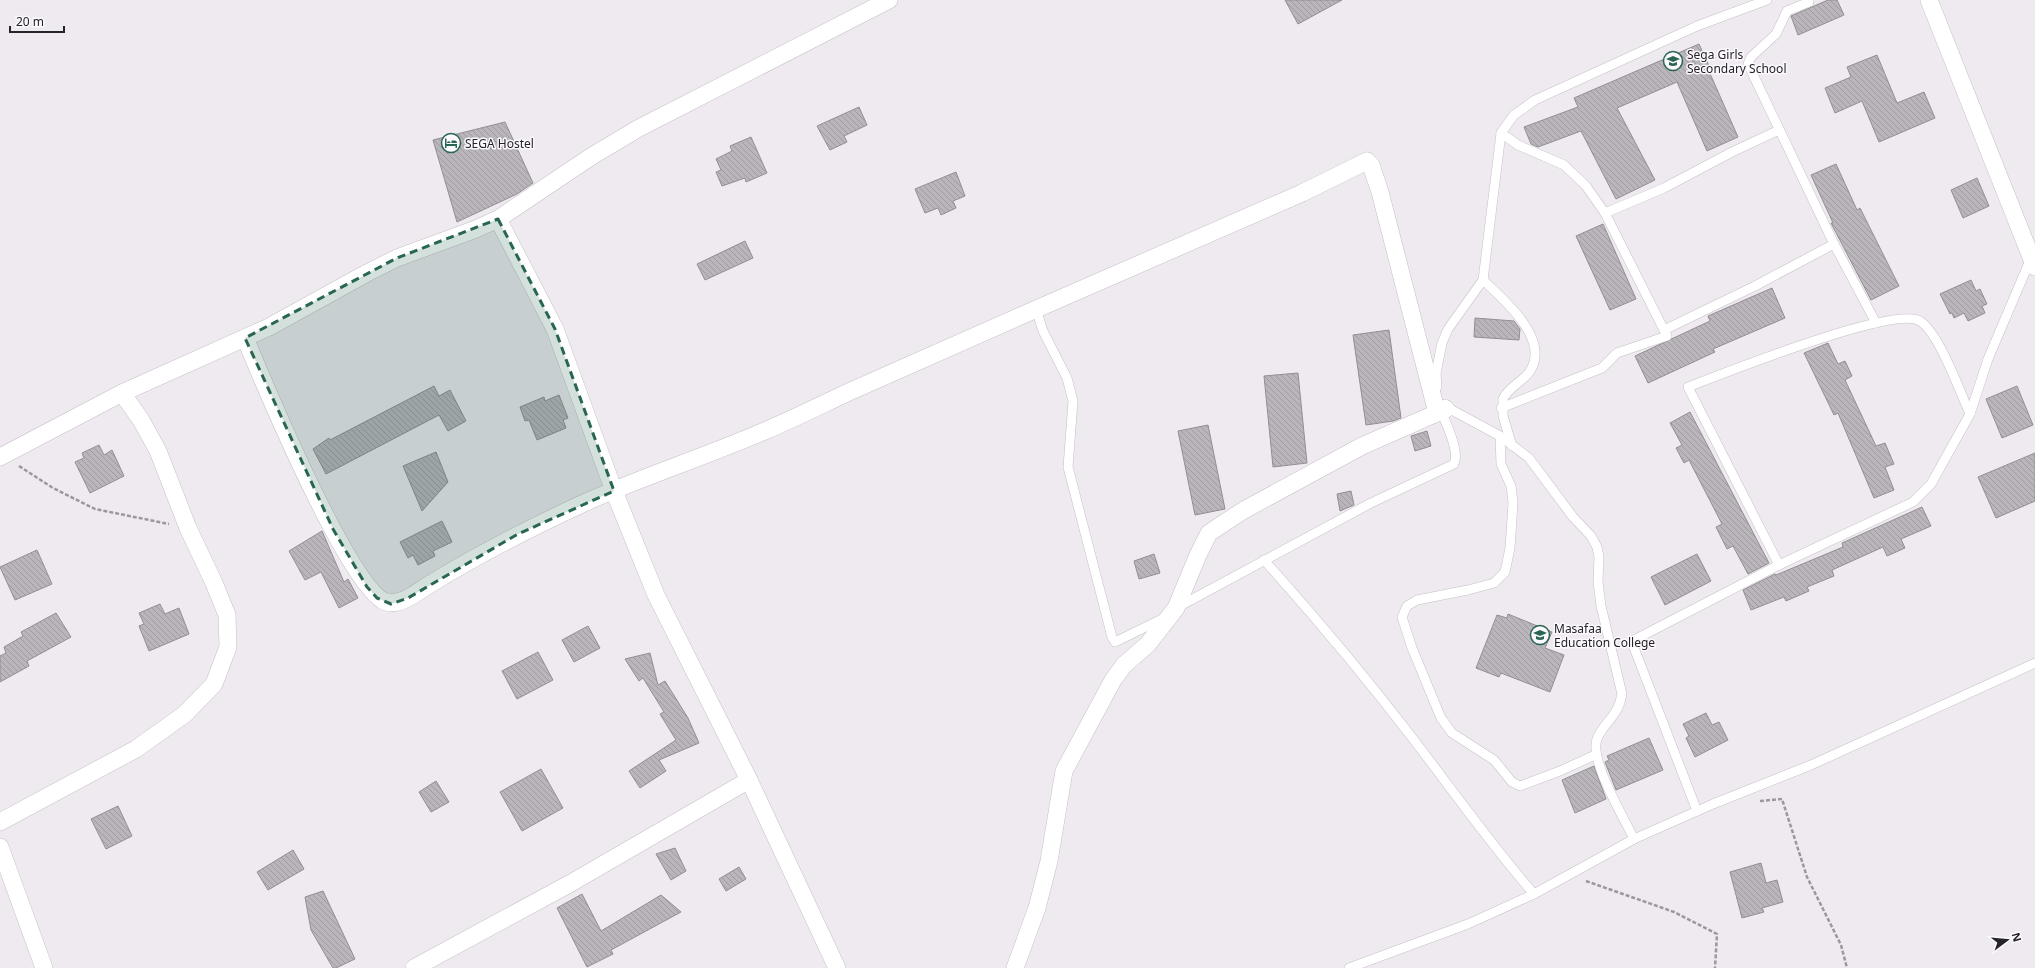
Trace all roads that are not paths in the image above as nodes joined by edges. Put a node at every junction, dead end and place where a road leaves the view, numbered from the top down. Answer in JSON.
{"nodes":[{"id":1,"x":889,"y":0,"type":"edge"},
{"id":2,"x":1767,"y":0,"type":"edge"},
{"id":3,"x":1809,"y":0,"type":"edge"},
{"id":4,"x":1929,"y":0,"type":"edge"},
{"id":5,"x":1779,"y":130,"type":"junction"},
{"id":6,"x":1502,"y":133,"type":"junction"},
{"id":7,"x":1605,"y":213,"type":"junction"},
{"id":8,"x":498,"y":219,"type":"junction"},
{"id":9,"x":1834,"y":244,"type":"junction"},
{"id":10,"x":2033,"y":262,"type":"edge"},
{"id":11,"x":1482,"y":280,"type":"junction"},
{"id":12,"x":1036,"y":309,"type":"junction"},
{"id":13,"x":1876,"y":323,"type":"junction"},
{"id":14,"x":1664,"y":330,"type":"junction"},
{"id":15,"x":245,"y":338,"type":"junction"},
{"id":16,"x":122,"y":393,"type":"junction"},
{"id":17,"x":1502,"y":408,"type":"junction"},
{"id":18,"x":1442,"y":410,"type":"junction"},
{"id":19,"x":1970,"y":414,"type":"junction"},
{"id":20,"x":1500,"y":436,"type":"junction"},
{"id":21,"x":1512,"y":446,"type":"junction"},
{"id":22,"x":2,"y":456,"type":"edge"},
{"id":23,"x":614,"y":491,"type":"junction"},
{"id":24,"x":1264,"y":560,"type":"junction"},
{"id":25,"x":1779,"y":565,"type":"junction"},
{"id":26,"x":1173,"y":611,"type":"junction"},
{"id":27,"x":2035,"y":663,"type":"edge"},
{"id":28,"x":1595,"y":755,"type":"junction"},
{"id":29,"x":749,"y":780,"type":"junction"},
{"id":30,"x":1697,"y":811,"type":"junction"},
{"id":31,"x":0,"y":822,"type":"edge"},
{"id":32,"x":1634,"y":839,"type":"junction"},
{"id":33,"x":0,"y":847,"type":"edge"},
{"id":34,"x":1534,"y":894,"type":"junction"},
{"id":35,"x":44,"y":968,"type":"edge"},
{"id":36,"x":414,"y":968,"type":"edge"},
{"id":37,"x":837,"y":968,"type":"edge"},
{"id":38,"x":1015,"y":968,"type":"edge"},
{"id":39,"x":1349,"y":968,"type":"edge"}],
"edges":[{"from":1,"to":8,"type":"street"},
{"from":2,"to":6,"type":"lane"},
{"from":3,"to":5,"type":"lane"},
{"from":4,"to":10,"type":"street"},
{"from":5,"to":7,"type":"lane"},
{"from":5,"to":9,"type":"lane"},
{"from":6,"to":7,"type":"lane"},
{"from":6,"to":11,"type":"lane"},
{"from":7,"to":14,"type":"lane"},
{"from":8,"to":15,"type":"street"},
{"from":8,"to":23,"type":"street"},
{"from":9,"to":13,"type":"lane"},
{"from":9,"to":14,"type":"lane"},
{"from":10,"to":19,"type":"lane"},
{"from":11,"to":17,"type":"lane"},
{"from":11,"to":18,"type":"lane"},
{"from":12,"to":18,"type":"street"},
{"from":12,"to":23,"type":"street"},
{"from":12,"to":26,"type":"lane"},
{"from":13,"to":19,"type":"lane"},
{"from":13,"to":25,"type":"lane"},
{"from":14,"to":17,"type":"lane"},
{"from":15,"to":16,"type":"street"},
{"from":15,"to":23,"type":"street"},
{"from":16,"to":22,"type":"street"},
{"from":16,"to":31,"type":"street"},
{"from":17,"to":21,"type":"lane"},
{"from":18,"to":20,"type":"lane"},
{"from":18,"to":24,"type":"lane"},
{"from":18,"to":26,"type":"street"},
{"from":19,"to":25,"type":"lane"},
{"from":20,"to":21,"type":"lane"},
{"from":20,"to":28,"type":"lane"},
{"from":21,"to":28,"type":"lane"},
{"from":23,"to":29,"type":"street"},
{"from":24,"to":26,"type":"lane"},
{"from":24,"to":34,"type":"lane"},
{"from":25,"to":30,"type":"lane"},
{"from":26,"to":38,"type":"street"},
{"from":27,"to":30,"type":"lane"},
{"from":28,"to":32,"type":"lane"},
{"from":29,"to":36,"type":"street"},
{"from":29,"to":37,"type":"street"},
{"from":30,"to":32,"type":"lane"},
{"from":32,"to":34,"type":"lane"},
{"from":33,"to":35,"type":"street"},
{"from":34,"to":39,"type":"lane"}]}
